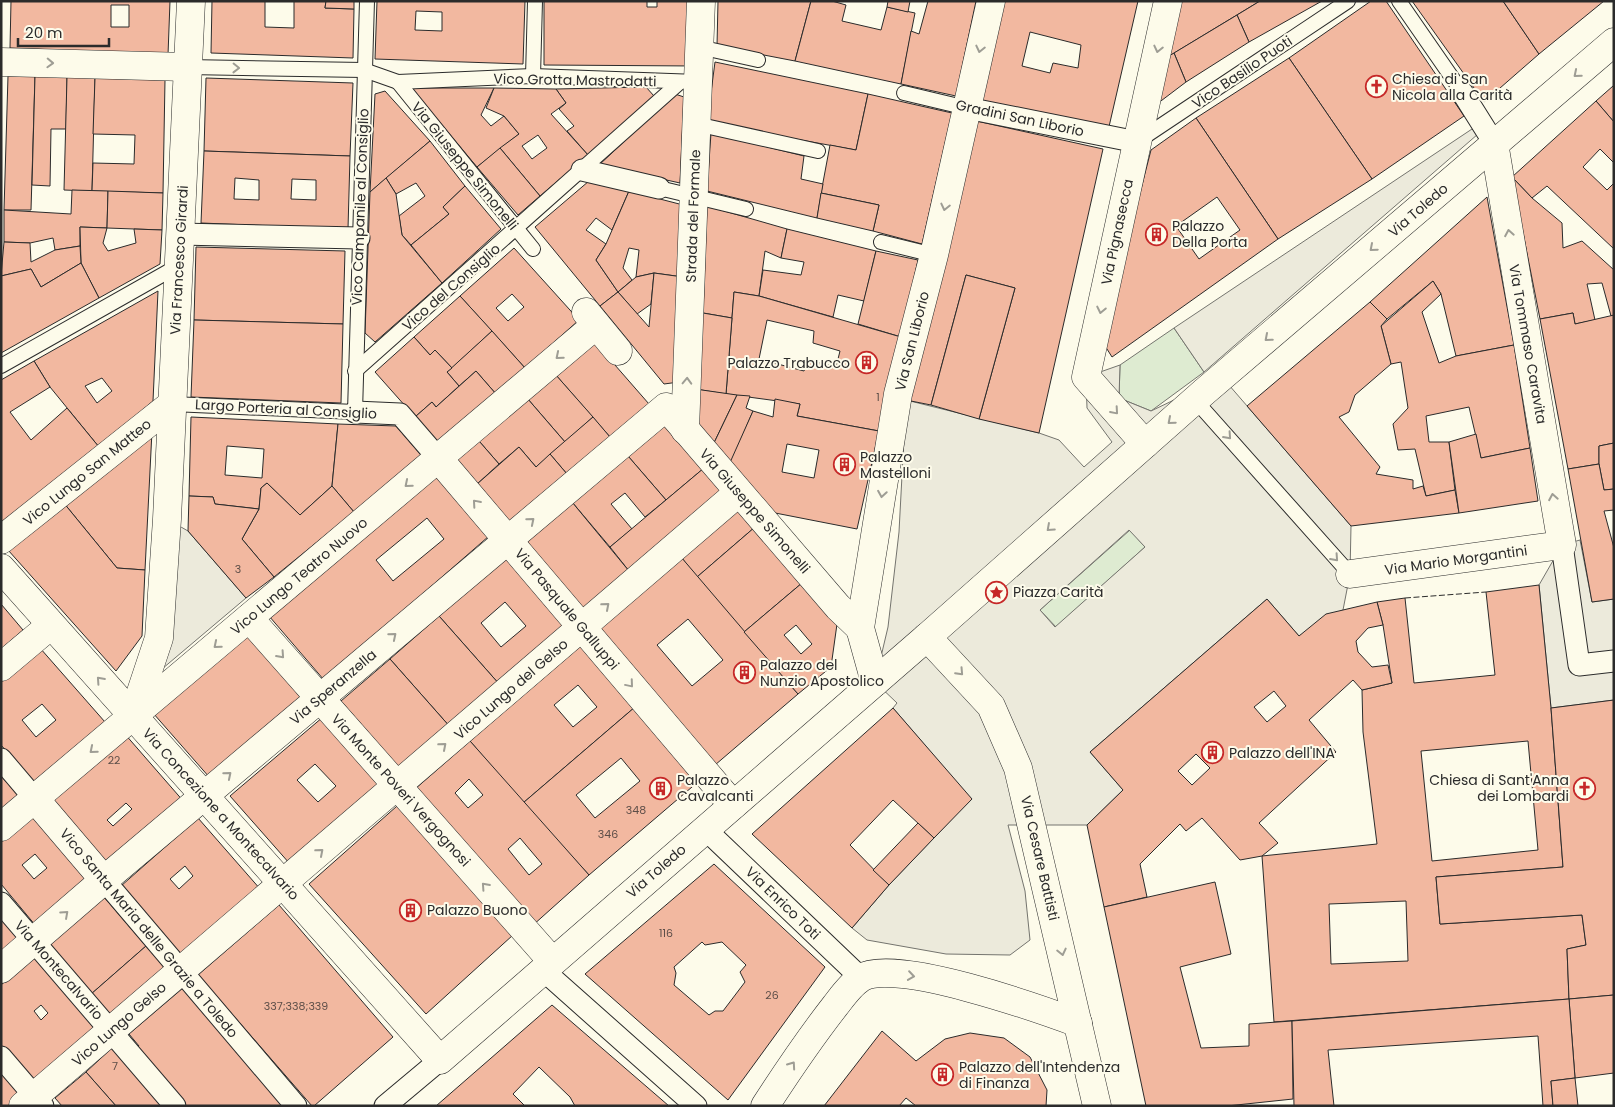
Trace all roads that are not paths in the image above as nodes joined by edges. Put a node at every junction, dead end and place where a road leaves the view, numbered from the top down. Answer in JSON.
{"nodes":[{"id":1,"x":191,"y":1,"type":"edge"},
{"id":2,"x":366,"y":1,"type":"edge"},
{"id":3,"x":536,"y":1,"type":"edge"},
{"id":4,"x":701,"y":1,"type":"edge"},
{"id":5,"x":991,"y":1,"type":"edge"},
{"id":6,"x":1168,"y":1,"type":"edge"},
{"id":7,"x":1348,"y":1,"type":"edge"},
{"id":8,"x":1399,"y":1,"type":"edge"},
{"id":9,"x":1614,"y":42,"type":"edge"},
{"id":10,"x":699,"y":47,"type":"junction"},
{"id":11,"x":758,"y":60,"type":"dead end"},
{"id":12,"x":1,"y":62,"type":"edge"},
{"id":13,"x":188,"y":67,"type":"junction"},
{"id":14,"x":364,"y":70,"type":"junction"},
{"id":15,"x":534,"y":76,"type":"junction"},
{"id":16,"x":398,"y":82,"type":"junction"},
{"id":17,"x":689,"y":82,"type":"junction"},
{"id":18,"x":1462,"y":92,"type":"joint"},
{"id":19,"x":904,"y":93,"type":"dead end"},
{"id":20,"x":967,"y":108,"type":"junction"},
{"id":21,"x":696,"y":124,"type":"junction"},
{"id":22,"x":1137,"y":142,"type":"junction"},
{"id":23,"x":1494,"y":144,"type":"junction"},
{"id":24,"x":818,"y":151,"type":"dead end"},
{"id":25,"x":582,"y":170,"type":"junction"},
{"id":26,"x":659,"y":188,"type":"joint"},
{"id":27,"x":693,"y":196,"type":"junction"},
{"id":28,"x":746,"y":209,"type":"dead end"},
{"id":29,"x":516,"y":229,"type":"junction"},
{"id":30,"x":180,"y":234,"type":"junction"},
{"id":31,"x":359,"y":238,"type":"junction"},
{"id":32,"x":881,"y":242,"type":"dead end"},
{"id":33,"x":533,"y":249,"type":"dead end"},
{"id":34,"x":934,"y":255,"type":"junction"},
{"id":35,"x":178,"y":266,"type":"junction"},
{"id":36,"x":618,"y":351,"type":"dead end"},
{"id":37,"x":1,"y":366,"type":"edge"},
{"id":38,"x":355,"y":371,"type":"junction"},
{"id":39,"x":659,"y":399,"type":"joint"},
{"id":40,"x":1195,"y":400,"type":"junction"},
{"id":41,"x":172,"y":404,"type":"junction"},
{"id":42,"x":355,"y":412,"type":"junction"},
{"id":43,"x":400,"y":414,"type":"joint"},
{"id":44,"x":685,"y":430,"type":"junction"},
{"id":45,"x":1144,"y":444,"type":"junction"},
{"id":46,"x":438,"y":458,"type":"junction"},
{"id":47,"x":738,"y":493,"type":"junction"},
{"id":48,"x":1,"y":540,"type":"edge"},
{"id":49,"x":508,"y":540,"type":"junction"},
{"id":50,"x":1562,"y":545,"type":"junction"},
{"id":51,"x":1,"y":568,"type":"edge"},
{"id":52,"x":1350,"y":574,"type":"joint"},
{"id":53,"x":248,"y":618,"type":"junction"},
{"id":54,"x":51,"y":625,"type":"junction"},
{"id":55,"x":582,"y":627,"type":"junction"},
{"id":56,"x":860,"y":628,"type":"junction"},
{"id":57,"x":927,"y":637,"type":"junction"},
{"id":58,"x":1614,"y":661,"type":"edge"},
{"id":59,"x":1,"y":667,"type":"edge"},
{"id":60,"x":875,"y":682,"type":"junction"},
{"id":61,"x":320,"y":698,"type":"junction"},
{"id":62,"x":133,"y":716,"type":"junction"},
{"id":63,"x":1,"y":759,"type":"edge"},
{"id":64,"x":397,"y":786,"type":"junction"},
{"id":65,"x":204,"y":795,"type":"junction"},
{"id":66,"x":35,"y":799,"type":"junction"},
{"id":67,"x":733,"y":805,"type":"junction"},
{"id":68,"x":1,"y":827,"type":"edge"},
{"id":69,"x":705,"y":829,"type":"junction"},
{"id":70,"x":104,"y":880,"type":"junction"},
{"id":71,"x":283,"y":884,"type":"junction"},
{"id":72,"x":1,"y":903,"type":"edge"},
{"id":73,"x":34,"y":942,"type":"junction"},
{"id":74,"x":548,"y":966,"type":"junction"},
{"id":75,"x":1,"y":969,"type":"edge"},
{"id":76,"x":181,"y":971,"type":"junction"},
{"id":77,"x":861,"y":978,"type":"junction"},
{"id":78,"x":1078,"y":1023,"type":"junction"},
{"id":79,"x":112,"y":1031,"type":"junction"},
{"id":80,"x":1,"y":1058,"type":"edge"},
{"id":81,"x":440,"y":1060,"type":"junction"},
{"id":82,"x":34,"y":1103,"type":"edge"},
{"id":83,"x":175,"y":1106,"type":"edge"},
{"id":84,"x":296,"y":1106,"type":"edge"},
{"id":85,"x":385,"y":1106,"type":"edge"},
{"id":86,"x":696,"y":1106,"type":"edge"},
{"id":87,"x":765,"y":1106,"type":"edge"},
{"id":88,"x":1096,"y":1106,"type":"edge"}],
"edges":[{"from":1,"to":13,"type":"street","name":"Via Francesco Girardi"},
{"from":2,"to":14,"type":"lane","name":"Vico Campanile al Consiglio"},
{"from":3,"to":15,"type":"lane"},
{"from":4,"to":10,"type":"street","name":"Strada del Formale"},
{"from":5,"to":20,"type":"street","name":"Via San Liborio","one_way":true},
{"from":6,"to":22,"type":"street","name":"Via Pignasecca","one_way":true},
{"from":7,"to":22,"type":"lane","name":"Vico Basilio Puoti"},
{"from":8,"to":18,"type":"lane"},
{"from":9,"to":23,"type":"street","name":"Via Toledo","one_way":true},
{"from":10,"to":11,"type":"lane"},
{"from":10,"to":17,"type":"street","name":"Strada del Formale"},
{"from":12,"to":13,"type":"street","one_way":true},
{"from":13,"to":14,"type":"lane","name":"Vico Grotta Mastrodatti","one_way":true},
{"from":13,"to":30,"type":"street","name":"Via Francesco Girardi"},
{"from":14,"to":16,"type":"lane","name":"Vico Grotta Mastrodatti"},
{"from":14,"to":31,"type":"lane","name":"Vico Campanile al Consiglio"},
{"from":15,"to":16,"type":"lane","name":"Vico Grotta Mastrodatti"},
{"from":15,"to":17,"type":"lane","name":"Vico Grotta Mastrodatti"},
{"from":16,"to":29,"type":"lane","name":"Via Giuseppe Simonelli"},
{"from":17,"to":21,"type":"street","name":"Strada del Formale"},
{"from":17,"to":25,"type":"lane","name":"Vico del Consiglio"},
{"from":18,"to":23,"type":"street"},
{"from":19,"to":20,"type":"lane","name":"Gradini San Liborio"},
{"from":20,"to":22,"type":"street","name":"Gradini San Liborio"},
{"from":20,"to":34,"type":"street","name":"Via San Liborio","one_way":true},
{"from":21,"to":24,"type":"lane"},
{"from":21,"to":27,"type":"street","name":"Strada del Formale"},
{"from":22,"to":45,"type":"street","name":"Via Pignasecca","one_way":true},
{"from":23,"to":40,"type":"street","name":"Via Toledo","one_way":true},
{"from":50,"to":23,"type":"street","name":"Via Tommaso Caravita","one_way":true},
{"from":25,"to":26,"type":"street"},
{"from":25,"to":29,"type":"lane","name":"Vico del Consiglio"},
{"from":26,"to":27,"type":"lane"},
{"from":27,"to":28,"type":"lane"},
{"from":44,"to":27,"type":"street","name":"Strada del Formale","one_way":true},
{"from":29,"to":33,"type":"lane","name":"Via Giuseppe Simonelli"},
{"from":29,"to":38,"type":"lane","name":"Vico del Consiglio"},
{"from":30,"to":31,"type":"street"},
{"from":30,"to":35,"type":"street","name":"Via Francesco Girardi"},
{"from":31,"to":38,"type":"lane","name":"Vico Campanile al Consiglio"},
{"from":32,"to":34,"type":"lane"},
{"from":34,"to":56,"type":"street","name":"Via San Liborio","one_way":true},
{"from":35,"to":37,"type":"lane"},
{"from":35,"to":41,"type":"street","name":"Via Francesco Girardi"},
{"from":36,"to":46,"type":"street","name":"Vico Lungo Teatro Nuovo","one_way":true},
{"from":38,"to":42,"type":"lane","name":"Vico Campanile al Consiglio"},
{"from":39,"to":44,"type":"street","name":"Via Giuseppe Simonelli"},
{"from":49,"to":39,"type":"street","name":"Via Speranzella","one_way":true},
{"from":40,"to":45,"type":"street","one_way":true},
{"from":40,"to":52,"type":"lane","one_way":true},
{"from":41,"to":42,"type":"lane","name":"Largo Porteria al Consiglio"},
{"from":41,"to":48,"type":"street","name":"Vico Lungo San Matteo"},
{"from":41,"to":62,"type":"street","name":"Via Francesco Girardi"},
{"from":42,"to":43,"type":"street","name":"Largo Porteria al Consiglio"},
{"from":43,"to":46,"type":"street","name":"Via Pasquale Galluppi"},
{"from":44,"to":47,"type":"street","name":"Via Giuseppe Simonelli"},
{"from":45,"to":57,"type":"street","one_way":true},
{"from":49,"to":46,"type":"street","name":"Via Pasquale Galluppi","one_way":true},
{"from":46,"to":53,"type":"street","name":"Vico Lungo Teatro Nuovo","one_way":true},
{"from":55,"to":47,"type":"street","name":"Vico Lungo del Gelso","one_way":true},
{"from":47,"to":56,"type":"street","name":"Via Giuseppe Simonelli"},
{"from":49,"to":55,"type":"street","name":"Via Pasquale Galluppi"},
{"from":61,"to":49,"type":"street","name":"Via Speranzella","one_way":true},
{"from":50,"to":52,"type":"street","name":"Via Mario Morgantini"},
{"from":50,"to":58,"type":"street"},
{"from":51,"to":54,"type":"street","name":"Via Concezione a Montecalvario"},
{"from":53,"to":61,"type":"street","name":"Via Monte Poveri Vergognosi","one_way":true},
{"from":53,"to":62,"type":"street","name":"Vico Lungo Teatro Nuovo","one_way":true},
{"from":54,"to":59,"type":"street"},
{"from":62,"to":54,"type":"street","name":"Via Concezione a Montecalvario","one_way":true},
{"from":64,"to":55,"type":"street","name":"Vico Lungo del Gelso","one_way":true},
{"from":55,"to":67,"type":"street","name":"Via Pasquale Galluppi","one_way":true},
{"from":56,"to":60,"type":"street","name":"Via San Liborio"},
{"from":57,"to":60,"type":"street","name":"Via Toledo"},
{"from":57,"to":78,"type":"street","name":"Via Cesare Battisti","one_way":true},
{"from":60,"to":67,"type":"street","name":"Via Toledo"},
{"from":61,"to":64,"type":"street","name":"Via Monte Poveri Vergognosi"},
{"from":65,"to":61,"type":"street","name":"Via Speranzella","one_way":true},
{"from":62,"to":65,"type":"street","name":"Via Concezione a Montecalvario"},
{"from":62,"to":66,"type":"street","name":"Vico Lungo Teatro Nuovo","one_way":true},
{"from":63,"to":66,"type":"street","name":"Vico Santa Maria delle Grazie a Toledo"},
{"from":71,"to":64,"type":"street","name":"Vico Lungo del Gelso","one_way":true},
{"from":74,"to":64,"type":"street","name":"Via Monte Poveri Vergognosi","one_way":true},
{"from":65,"to":70,"type":"street","name":"Via Speranzella"},
{"from":65,"to":71,"type":"street","name":"Via Concezione a Montecalvario"},
{"from":66,"to":68,"type":"street","name":"Vico Lungo Teatro Nuovo"},
{"from":66,"to":70,"type":"street","name":"Vico Santa Maria delle Grazie a Toledo"},
{"from":67,"to":69,"type":"street","name":"Via Toledo"},
{"from":69,"to":74,"type":"street","name":"Via Toledo"},
{"from":69,"to":77,"type":"street","name":"Via Enrico Toti"},
{"from":73,"to":70,"type":"street","name":"Via Speranzella","one_way":true},
{"from":70,"to":76,"type":"street","name":"Vico Santa Maria delle Grazie a Toledo"},
{"from":71,"to":76,"type":"street","name":"Vico Lungo Gelso"},
{"from":71,"to":81,"type":"street","name":"Via Concezione a Montecalvario"},
{"from":72,"to":73,"type":"street","name":"Via Montecalvario"},
{"from":73,"to":75,"type":"street","name":"Via Speranzella"},
{"from":73,"to":79,"type":"street","name":"Via Montecalvario"},
{"from":74,"to":81,"type":"street","name":"Via Toledo"},
{"from":74,"to":86,"type":"street"},
{"from":76,"to":79,"type":"street","name":"Vico Lungo Gelso"},
{"from":76,"to":84,"type":"street","name":"Vico Santa Maria delle Grazie a Toledo"},
{"from":77,"to":78,"type":"street","one_way":true},
{"from":87,"to":77,"type":"street","one_way":true},
{"from":78,"to":88,"type":"street","name":"Via Cesare Battisti"},
{"from":79,"to":82,"type":"street","name":"Vico Lungo Gelso"},
{"from":79,"to":83,"type":"street","name":"Via Montecalvario"},
{"from":80,"to":82,"type":"street"},
{"from":81,"to":85,"type":"street","name":"Via Toledo"}]}
